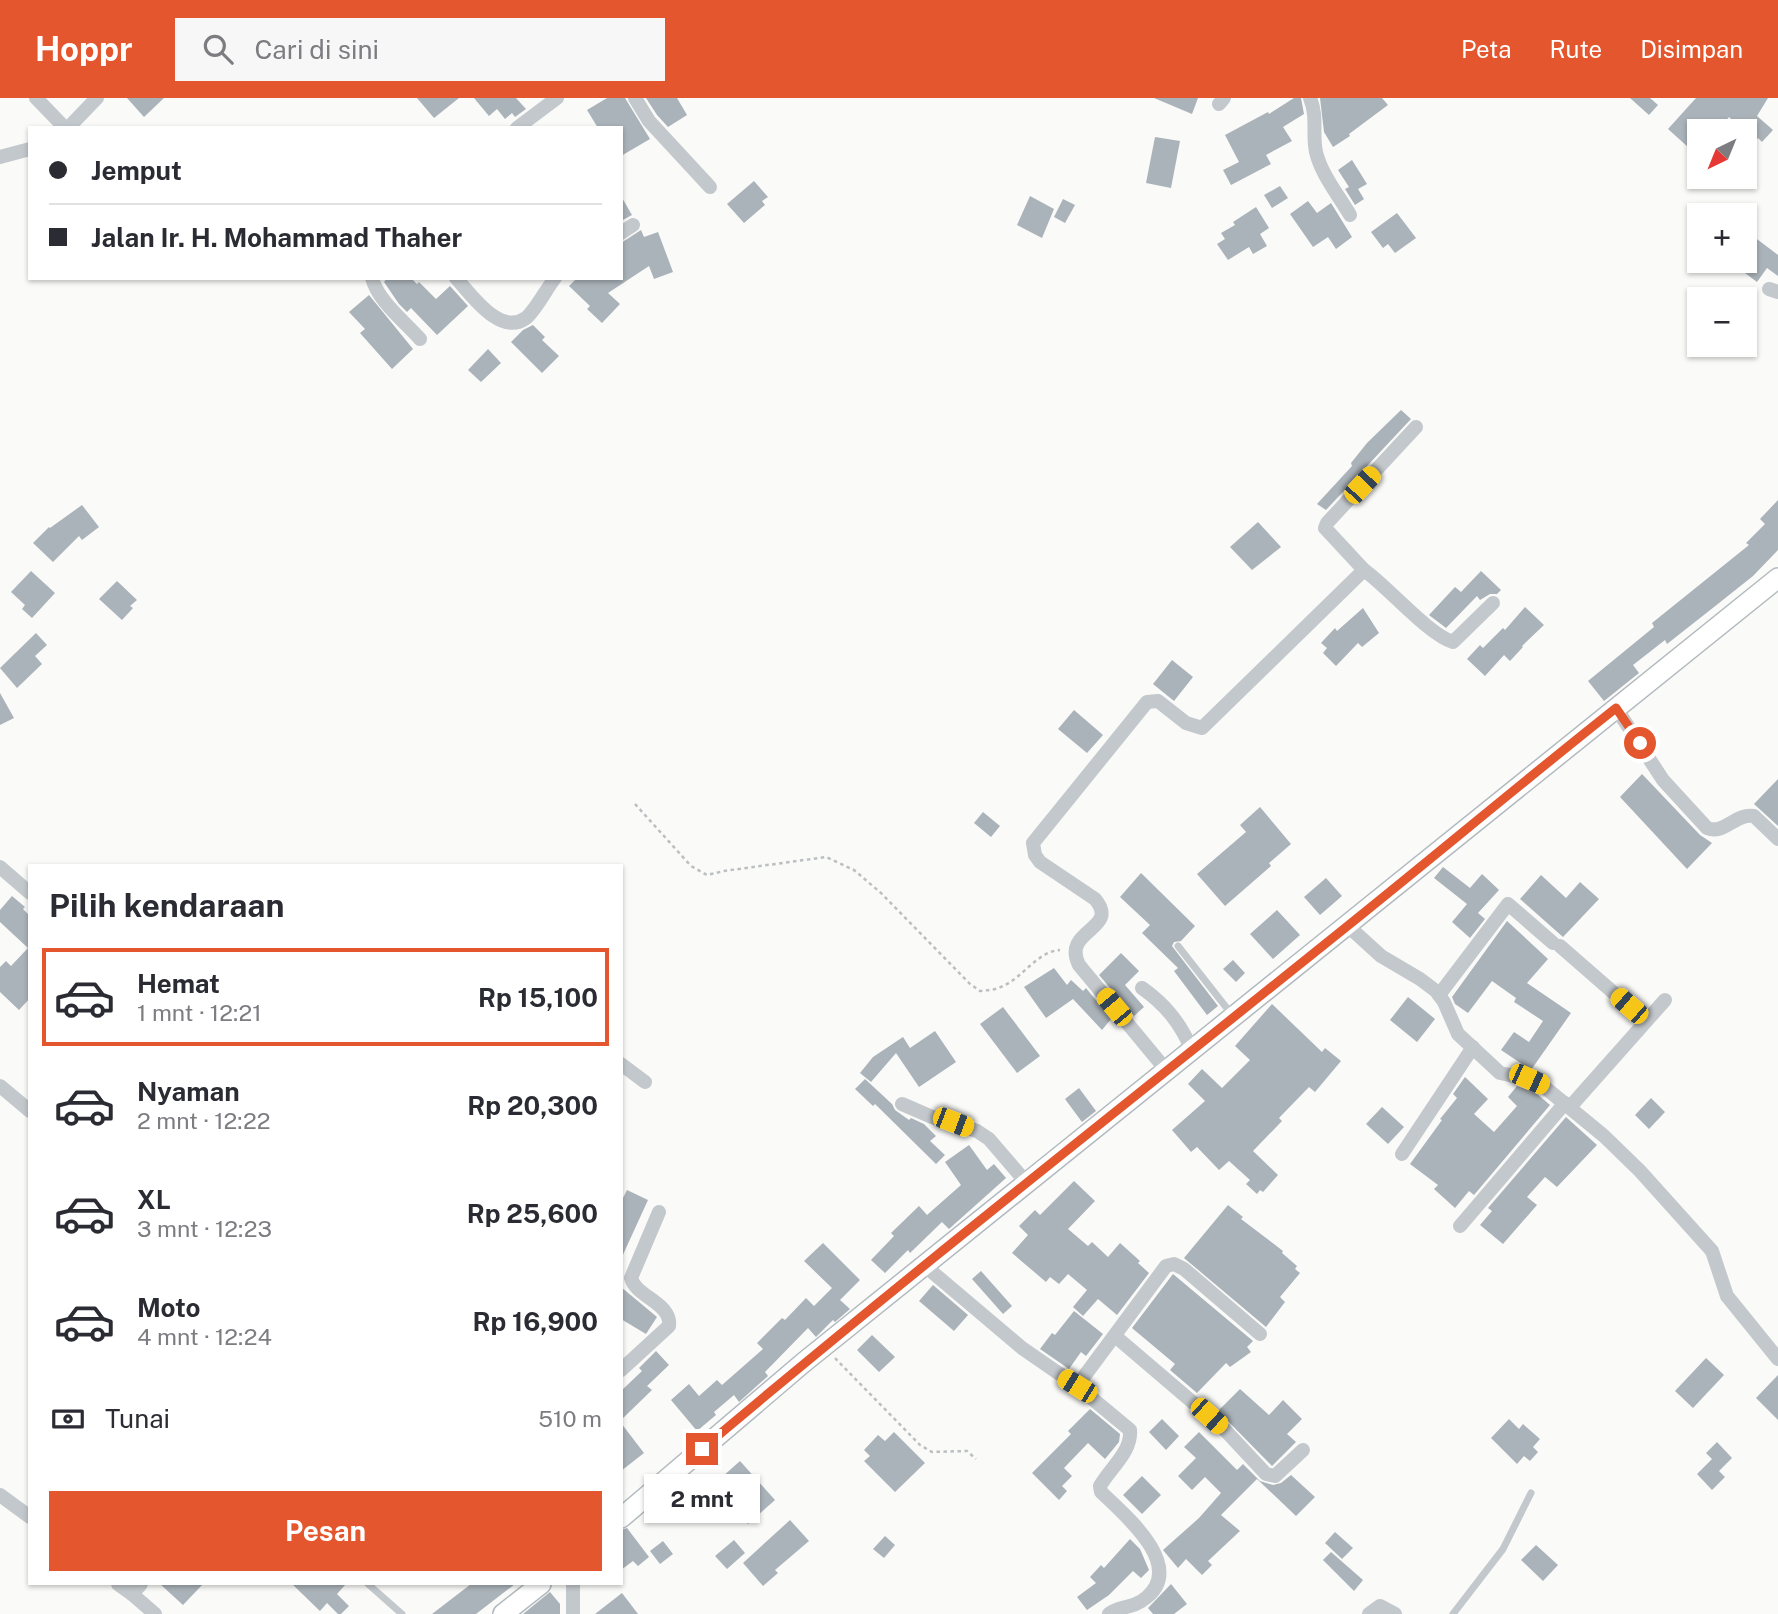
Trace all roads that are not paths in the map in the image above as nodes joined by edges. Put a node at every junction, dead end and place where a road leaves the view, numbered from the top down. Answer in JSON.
{"nodes":[{"id":1,"x":36,"y":98,"type":"edge"},
{"id":2,"x":97,"y":98,"type":"edge"},
{"id":3,"x":557,"y":98,"type":"edge"},
{"id":4,"x":635,"y":98,"type":"edge"},
{"id":5,"x":1310,"y":98,"type":"edge"},
{"id":6,"x":64,"y":126,"type":"edge"},
{"id":7,"x":68,"y":126,"type":"edge"},
{"id":8,"x":520,"y":126,"type":"edge"},
{"id":9,"x":28,"y":150,"type":"edge"},
{"id":10,"x":0,"y":157,"type":"edge"},
{"id":11,"x":710,"y":187,"type":"dead end"},
{"id":12,"x":1350,"y":215,"type":"dead end"},
{"id":13,"x":372,"y":280,"type":"edge"},
{"id":14,"x":458,"y":280,"type":"edge"},
{"id":15,"x":554,"y":280,"type":"edge"},
{"id":16,"x":420,"y":339,"type":"dead end"},
{"id":17,"x":1416,"y":427,"type":"dead end"},
{"id":18,"x":1364,"y":570,"type":"junction"},
{"id":19,"x":1778,"y":578,"type":"edge"},
{"id":20,"x":1493,"y":603,"type":"dead end"},
{"id":21,"x":1616,"y":708,"type":"junction"},
{"id":22,"x":1778,"y":839,"type":"edge"},
{"id":23,"x":0,"y":867,"type":"edge"},
{"id":24,"x":28,"y":891,"type":"edge"},
{"id":25,"x":1348,"y":926,"type":"junction"},
{"id":26,"x":1178,"y":946,"type":"dead end"},
{"id":27,"x":1142,"y":988,"type":"dead end"},
{"id":28,"x":1439,"y":995,"type":"junction"},
{"id":29,"x":1665,"y":1000,"type":"dead end"},
{"id":30,"x":1233,"y":1017,"type":"junction"},
{"id":31,"x":1646,"y":1021,"type":"junction"},
{"id":32,"x":1473,"y":1047,"type":"junction"},
{"id":33,"x":1192,"y":1050,"type":"junction"},
{"id":34,"x":623,"y":1066,"type":"edge"},
{"id":35,"x":1167,"y":1071,"type":"junction"},
{"id":36,"x":645,"y":1082,"type":"dead end"},
{"id":37,"x":0,"y":1086,"type":"edge"},
{"id":38,"x":902,"y":1104,"type":"dead end"},
{"id":39,"x":1567,"y":1105,"type":"junction"},
{"id":40,"x":28,"y":1109,"type":"edge"},
{"id":41,"x":1402,"y":1154,"type":"dead end"},
{"id":42,"x":1026,"y":1182,"type":"junction"},
{"id":43,"x":659,"y":1212,"type":"dead end"},
{"id":44,"x":1460,"y":1226,"type":"dead end"},
{"id":45,"x":925,"y":1266,"type":"junction"},
{"id":46,"x":626,"y":1275,"type":"edge"},
{"id":47,"x":1260,"y":1334,"type":"dead end"},
{"id":48,"x":1115,"y":1336,"type":"junction"},
{"id":49,"x":1778,"y":1359,"type":"edge"},
{"id":50,"x":623,"y":1368,"type":"edge"},
{"id":51,"x":1077,"y":1386,"type":"junction"},
{"id":52,"x":1303,"y":1450,"type":"dead end"},
{"id":53,"x":1531,"y":1493,"type":"dead end"},
{"id":54,"x":0,"y":1495,"type":"edge"},
{"id":55,"x":28,"y":1516,"type":"edge"},
{"id":56,"x":623,"y":1516,"type":"edge"},
{"id":57,"x":369,"y":1585,"type":"edge"},
{"id":58,"x":540,"y":1585,"type":"edge"},
{"id":59,"x":573,"y":1585,"type":"edge"},
{"id":60,"x":137,"y":1589,"type":"edge"},
{"id":61,"x":155,"y":1614,"type":"edge"},
{"id":62,"x":401,"y":1614,"type":"edge"},
{"id":63,"x":503,"y":1614,"type":"edge"},
{"id":64,"x":573,"y":1614,"type":"edge"},
{"id":65,"x":1109,"y":1614,"type":"edge"},
{"id":66,"x":1369,"y":1614,"type":"edge"},
{"id":67,"x":1395,"y":1614,"type":"edge"},
{"id":68,"x":1452,"y":1614,"type":"edge"}],
"edges":[{"from":1,"to":6,"type":"street"},
{"from":2,"to":7,"type":"street"},
{"from":3,"to":8,"type":"street"},
{"from":4,"to":11,"type":"street"},
{"from":5,"to":12,"type":"street"},
{"from":9,"to":10,"type":"street"},
{"from":13,"to":16,"type":"street"},
{"from":14,"to":15,"type":"street"},
{"from":17,"to":18,"type":"street"},
{"from":18,"to":20,"type":"street"},
{"from":18,"to":35,"type":"street"},
{"from":19,"to":21,"type":"main road"},
{"from":21,"to":22,"type":"street"},
{"from":21,"to":25,"type":"main road"},
{"from":23,"to":24,"type":"street"},
{"from":25,"to":28,"type":"street"},
{"from":25,"to":30,"type":"main road"},
{"from":26,"to":30,"type":"lane"},
{"from":27,"to":33,"type":"street"},
{"from":28,"to":31,"type":"street"},
{"from":28,"to":32,"type":"street"},
{"from":29,"to":31,"type":"street"},
{"from":30,"to":33,"type":"main road"},
{"from":31,"to":39,"type":"street"},
{"from":32,"to":39,"type":"street"},
{"from":32,"to":41,"type":"street"},
{"from":33,"to":35,"type":"main road"},
{"from":34,"to":36,"type":"street"},
{"from":35,"to":42,"type":"main road"},
{"from":37,"to":40,"type":"street"},
{"from":38,"to":42,"type":"street"},
{"from":39,"to":44,"type":"street"},
{"from":39,"to":49,"type":"street"},
{"from":42,"to":45,"type":"main road"},
{"from":43,"to":46,"type":"street"},
{"from":45,"to":51,"type":"street"},
{"from":45,"to":56,"type":"main road"},
{"from":46,"to":50,"type":"street"},
{"from":47,"to":48,"type":"street"},
{"from":48,"to":51,"type":"street"},
{"from":48,"to":52,"type":"street"},
{"from":51,"to":65,"type":"street"},
{"from":53,"to":68,"type":"lane"},
{"from":54,"to":55,"type":"street"},
{"from":57,"to":62,"type":"lane"},
{"from":58,"to":63,"type":"main road"},
{"from":59,"to":64,"type":"street"},
{"from":60,"to":61,"type":"street"},
{"from":66,"to":67,"type":"street"}]}
